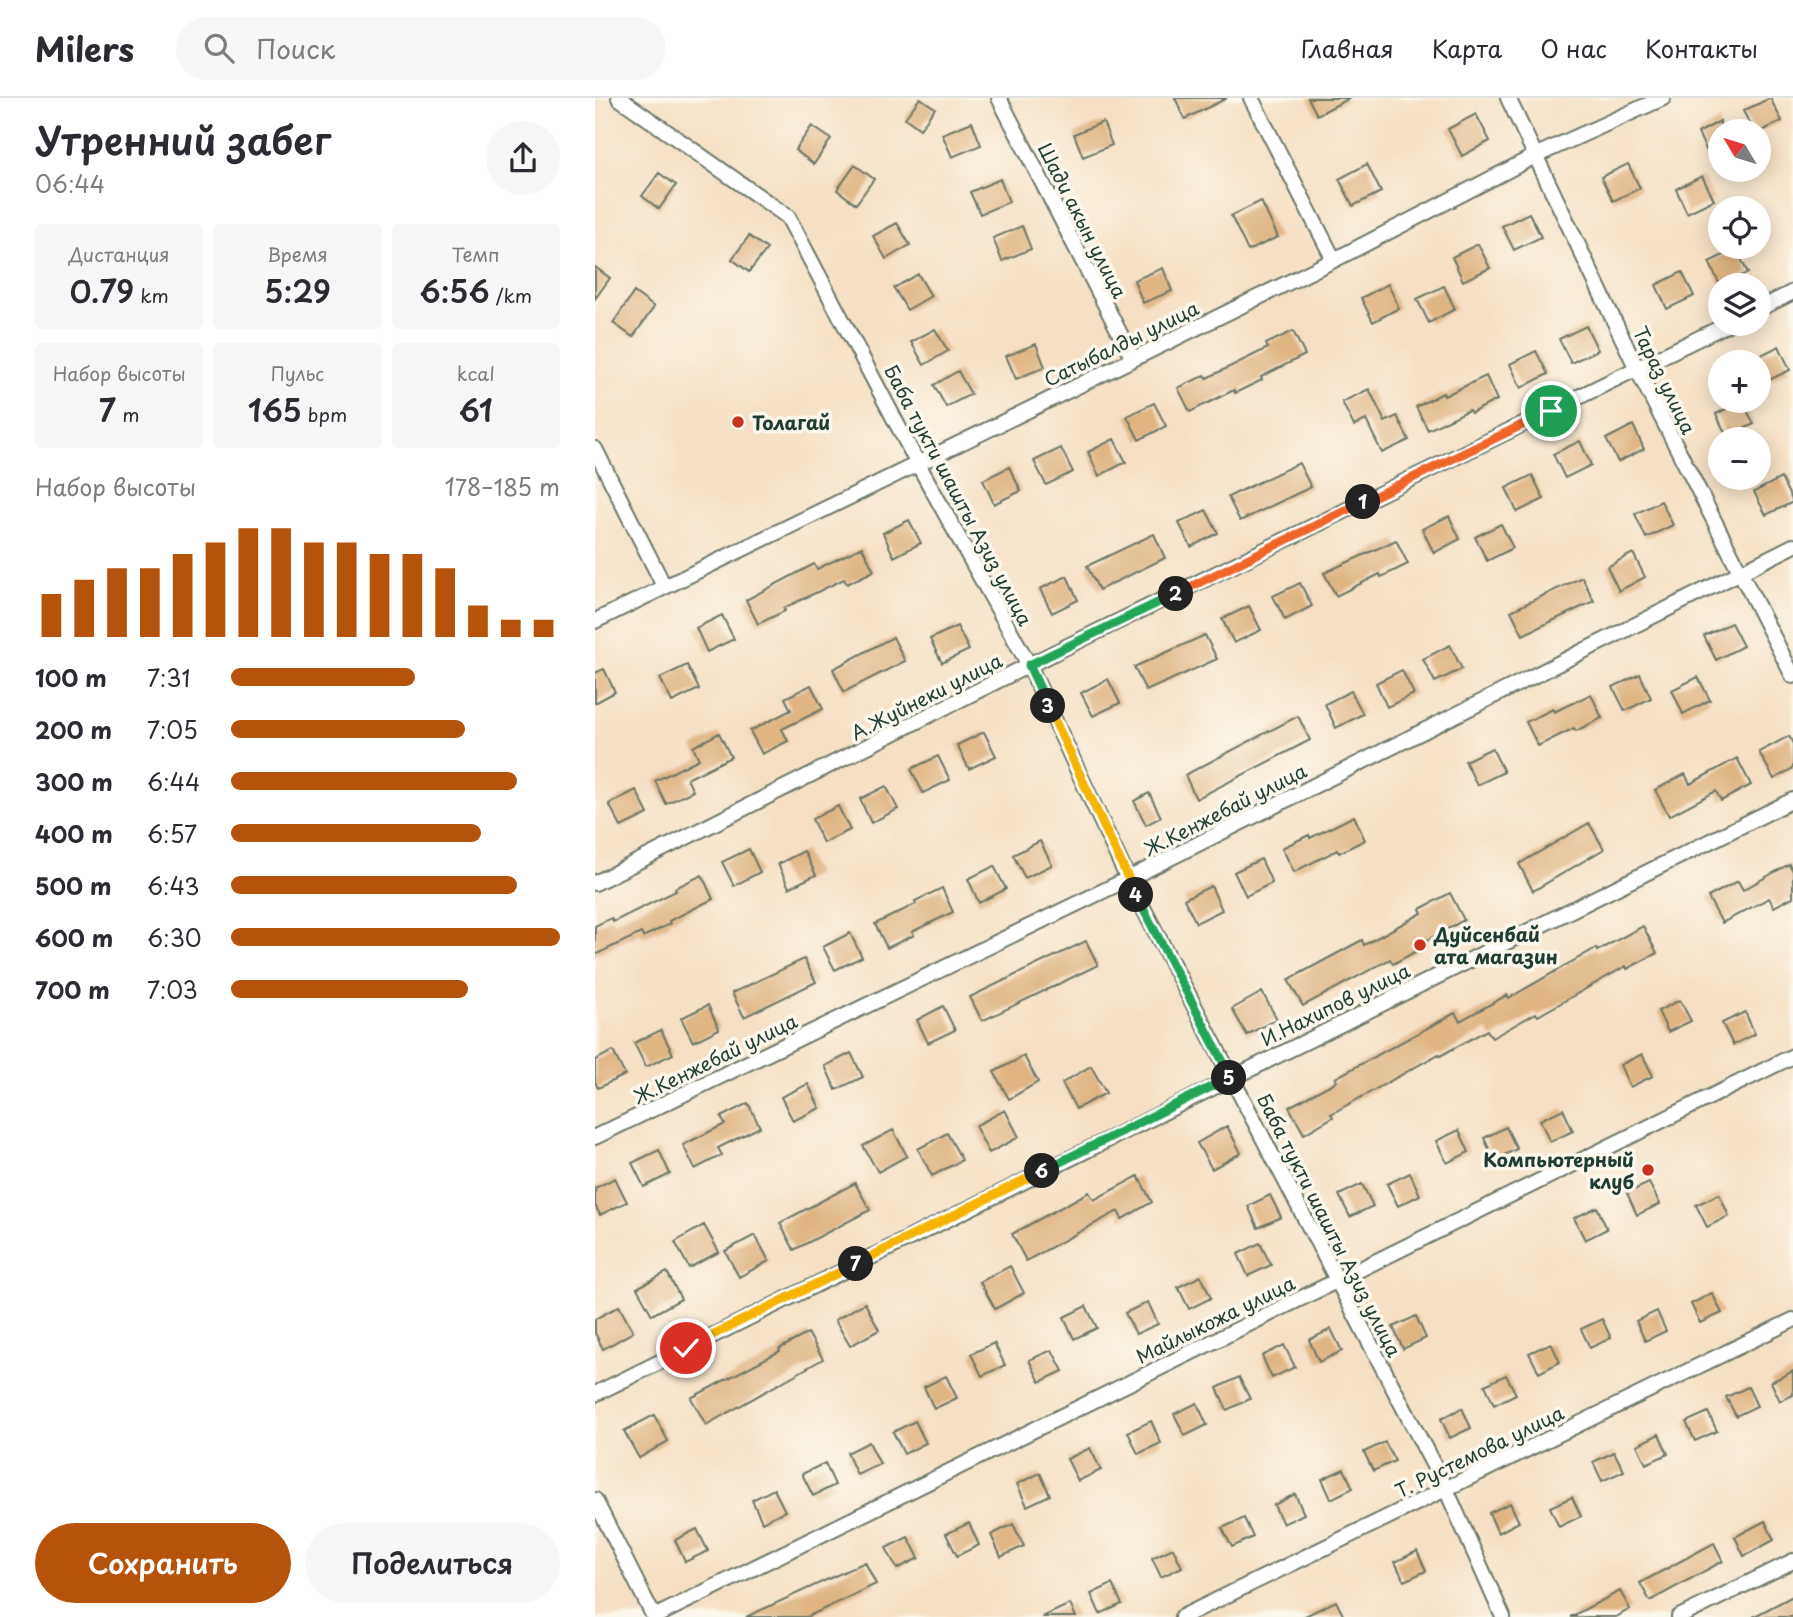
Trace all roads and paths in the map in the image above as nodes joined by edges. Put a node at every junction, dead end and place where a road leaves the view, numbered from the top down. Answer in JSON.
{"nodes":[{"id":1,"x":619,"y":98,"type":"edge"},
{"id":2,"x":999,"y":98,"type":"edge"},
{"id":3,"x":1251,"y":98,"type":"edge"},
{"id":4,"x":1508,"y":98,"type":"edge"},
{"id":5,"x":1663,"y":98,"type":"edge"},
{"id":6,"x":1537,"y":155,"type":"junction"},
{"id":7,"x":1333,"y":260,"type":"junction"},
{"id":8,"x":1793,"y":292,"type":"edge"},
{"id":9,"x":1771,"y":303,"type":"edge"},
{"id":10,"x":1708,"y":334,"type":"edge"},
{"id":11,"x":1133,"y":359,"type":"junction"},
{"id":12,"x":1637,"y":369,"type":"junction"},
{"id":13,"x":595,"y":449,"type":"edge"},
{"id":14,"x":918,"y":464,"type":"junction"},
{"id":15,"x":1793,"y":546,"type":"edge"},
{"id":16,"x":1740,"y":572,"type":"junction"},
{"id":17,"x":664,"y":586,"type":"junction"},
{"id":18,"x":595,"y":621,"type":"edge"},
{"id":19,"x":1029,"y":665,"type":"junction"},
{"id":20,"x":1793,"y":676,"type":"edge"},
{"id":21,"x":1793,"y":800,"type":"edge"},
{"id":22,"x":1128,"y":879,"type":"junction"},
{"id":23,"x":595,"y":883,"type":"edge"},
{"id":24,"x":1793,"y":1056,"type":"edge"},
{"id":25,"x":1231,"y":1077,"type":"junction"},
{"id":26,"x":595,"y":1137,"type":"edge"},
{"id":27,"x":1338,"y":1280,"type":"junction"},
{"id":28,"x":1793,"y":1320,"type":"edge"},
{"id":29,"x":595,"y":1394,"type":"edge"},
{"id":30,"x":1445,"y":1489,"type":"junction"},
{"id":31,"x":595,"y":1500,"type":"edge"},
{"id":32,"x":1793,"y":1561,"type":"edge"},
{"id":33,"x":654,"y":1617,"type":"edge"},
{"id":34,"x":1182,"y":1617,"type":"edge"},
{"id":35,"x":1503,"y":1617,"type":"edge"},
{"id":36,"x":1679,"y":1617,"type":"edge"}],
"edges":[{"from":1,"to":14,"type":"street","name":"Баба тукти шашты Азиз улица"},
{"from":2,"to":11,"type":"street","name":"Шади акын улица"},
{"from":3,"to":7,"type":"street"},
{"from":4,"to":6,"type":"street","name":"Тараз улица"},
{"from":5,"to":6,"type":"street","name":"Сатыбалды улица"},
{"from":6,"to":7,"type":"street","name":"Сатыбалды улица"},
{"from":6,"to":12,"type":"street","name":"Тараз улица"},
{"from":7,"to":11,"type":"street","name":"Сатыбалды улица"},
{"from":8,"to":9,"type":"street"},
{"from":10,"to":12,"type":"street","name":"А.Жуйнеки улица"},
{"from":11,"to":14,"type":"street","name":"Сатыбалды улица"},
{"from":12,"to":16,"type":"street","name":"Тараз улица"},
{"from":12,"to":19,"type":"street","name":"А.Жуйнеки улица"},
{"from":13,"to":17,"type":"street"},
{"from":14,"to":17,"type":"street","name":"Сатыбалды улица"},
{"from":14,"to":19,"type":"street","name":"Баба тукти шашты Азиз улица"},
{"from":15,"to":16,"type":"street","name":"Ж.Кенжебай улица"},
{"from":16,"to":20,"type":"street","name":"Тараз улица"},
{"from":16,"to":22,"type":"street","name":"Ж.Кенжебай улица"},
{"from":17,"to":18,"type":"street","name":"Сатыбалды улица"},
{"from":19,"to":22,"type":"street","name":"Баба тукти шашты Азиз улица"},
{"from":19,"to":23,"type":"street","name":"А.Жуйнеки улица"},
{"from":21,"to":25,"type":"street","name":"И.Нахипов улица"},
{"from":22,"to":25,"type":"street","name":"Баба тукти шашты Азиз улица"},
{"from":22,"to":26,"type":"street","name":"Ж.Кенжебай улица"},
{"from":24,"to":27,"type":"street","name":"Майлыкожа улица"},
{"from":25,"to":27,"type":"street","name":"Баба тукти шашты Азиз улица"},
{"from":25,"to":29,"type":"street","name":"И.Нахипов улица"},
{"from":27,"to":30,"type":"street","name":"Баба тукти шашты Азиз улица"},
{"from":27,"to":33,"type":"street","name":"Майлыкожа улица"},
{"from":28,"to":30,"type":"street","name":"Т. Рустемова улица"},
{"from":30,"to":34,"type":"street","name":"Т. Рустемова улица"},
{"from":30,"to":35,"type":"street","name":"Баба тукти шашты Азиз улица"},
{"from":31,"to":33,"type":"street"},
{"from":32,"to":36,"type":"street"}]}
